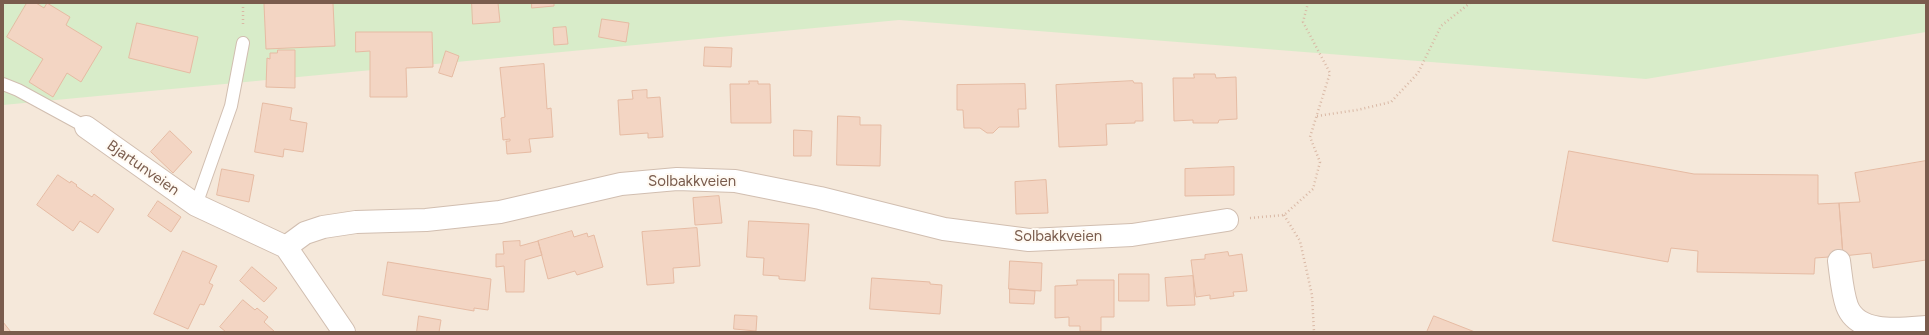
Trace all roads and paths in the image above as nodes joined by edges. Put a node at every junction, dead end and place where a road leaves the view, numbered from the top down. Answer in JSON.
{"nodes":[{"id":1,"x":1308,"y":3,"type":"edge"},
{"id":2,"x":1470,"y":3,"type":"edge"},
{"id":3,"x":243,"y":43,"type":"dead end"},
{"id":4,"x":3,"y":84,"type":"edge"},
{"id":5,"x":1317,"y":116,"type":"junction"},
{"id":6,"x":86,"y":127,"type":"joint"},
{"id":7,"x":196,"y":205,"type":"junction"},
{"id":8,"x":1284,"y":215,"type":"junction"},
{"id":9,"x":1227,"y":220,"type":"joint"},
{"id":10,"x":286,"y":247,"type":"junction"},
{"id":11,"x":1839,"y":261,"type":"dead end"},
{"id":12,"x":1926,"y":327,"type":"edge"},
{"id":13,"x":344,"y":332,"type":"edge"},
{"id":14,"x":1314,"y":332,"type":"edge"}],
"edges":[{"from":1,"to":5,"type":"path"},
{"from":2,"to":5,"type":"path"},
{"from":3,"to":7,"type":"lane"},
{"from":4,"to":6,"type":"lane","name":"Bjartunveien"},
{"from":5,"to":8,"type":"path"},
{"from":6,"to":7,"type":"street","name":"Bjartunveien"},
{"from":7,"to":10,"type":"street","name":"Bjartunveien"},
{"from":8,"to":9,"type":"path"},
{"from":8,"to":14,"type":"path"},
{"from":9,"to":10,"type":"street","name":"Solbakkveien"},
{"from":10,"to":13,"type":"street"},
{"from":11,"to":12,"type":"street"}]}
